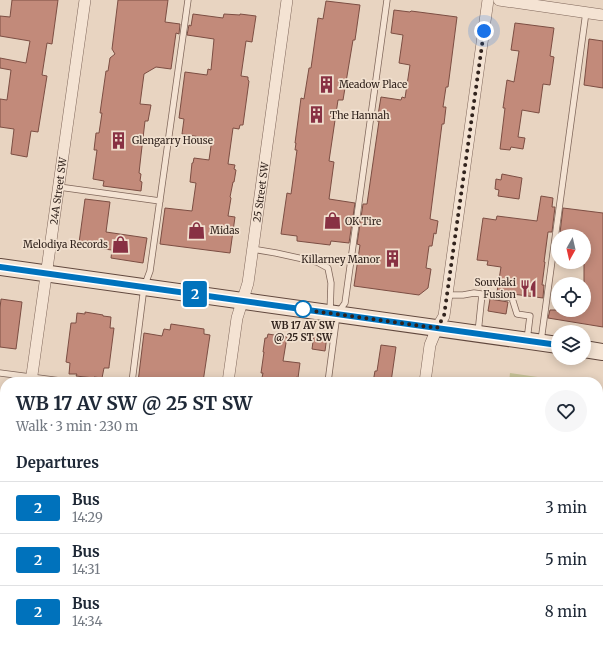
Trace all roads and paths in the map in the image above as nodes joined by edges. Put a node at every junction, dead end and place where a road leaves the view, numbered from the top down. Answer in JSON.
{"nodes":[{"id":1,"x":85,"y":0,"type":"edge"},
{"id":2,"x":188,"y":0,"type":"edge"},
{"id":3,"x":287,"y":0,"type":"edge"},
{"id":4,"x":387,"y":0,"type":"edge"},
{"id":5,"x":488,"y":0,"type":"edge"},
{"id":6,"x":499,"y":0,"type":"edge"},
{"id":7,"x":586,"y":12,"type":"junction"},
{"id":8,"x":603,"y":15,"type":"edge"},
{"id":9,"x":59,"y":187,"type":"junction"},
{"id":10,"x":160,"y":201,"type":"junction"},
{"id":11,"x":252,"y":250,"type":"junction"},
{"id":12,"x":0,"y":267,"type":"edge"},
{"id":13,"x":47,"y":274,"type":"junction"},
{"id":14,"x":144,"y":287,"type":"junction"},
{"id":15,"x":482,"y":294,"type":"junction"},
{"id":16,"x":447,"y":295,"type":"junction"},
{"id":17,"x":242,"y":301,"type":"junction"},
{"id":18,"x":334,"y":314,"type":"junction"},
{"id":19,"x":437,"y":328,"type":"junction"},
{"id":20,"x":478,"y":334,"type":"junction"},
{"id":21,"x":534,"y":342,"type":"junction"},
{"id":22,"x":551,"y":344,"type":"edge"},
{"id":23,"x":591,"y":350,"type":"edge"},
{"id":24,"x":603,"y":352,"type":"edge"},
{"id":25,"x":0,"y":373,"type":"edge"},
{"id":26,"x":18,"y":377,"type":"edge"},
{"id":27,"x":31,"y":377,"type":"edge"},
{"id":28,"x":133,"y":377,"type":"edge"},
{"id":29,"x":229,"y":377,"type":"edge"},
{"id":30,"x":328,"y":377,"type":"edge"},
{"id":31,"x":426,"y":377,"type":"edge"}],
"edges":[{"from":1,"to":9,"type":"street","name":"24A Street SW"},
{"from":2,"to":10,"type":"lane"},
{"from":3,"to":11,"type":"street","name":"25 Street SW"},
{"from":4,"to":18,"type":"lane"},
{"from":5,"to":16,"type":"street"},
{"from":6,"to":7,"type":"street"},
{"from":7,"to":8,"type":"street"},
{"from":7,"to":21,"type":"lane"},
{"from":9,"to":10,"type":"lane"},
{"from":9,"to":13,"type":"street","name":"24A Street SW"},
{"from":10,"to":14,"type":"lane"},
{"from":11,"to":17,"type":"street","name":"25 Street SW"},
{"from":11,"to":18,"type":"lane"},
{"from":12,"to":13,"type":"main road"},
{"from":13,"to":14,"type":"main road"},
{"from":13,"to":27,"type":"street","name":"24A Street SW"},
{"from":14,"to":17,"type":"main road"},
{"from":14,"to":28,"type":"lane"},
{"from":15,"to":16,"type":"lane"},
{"from":15,"to":20,"type":"lane"},
{"from":15,"to":21,"type":"lane"},
{"from":16,"to":19,"type":"street"},
{"from":17,"to":18,"type":"main road"},
{"from":17,"to":29,"type":"street","name":"25 Street SW"},
{"from":18,"to":19,"type":"main road"},
{"from":18,"to":30,"type":"lane"},
{"from":19,"to":20,"type":"main road"},
{"from":19,"to":31,"type":"street"},
{"from":20,"to":21,"type":"main road"},
{"from":21,"to":22,"type":"main road"},
{"from":23,"to":24,"type":"main road"},
{"from":25,"to":26,"type":"lane"}]}
